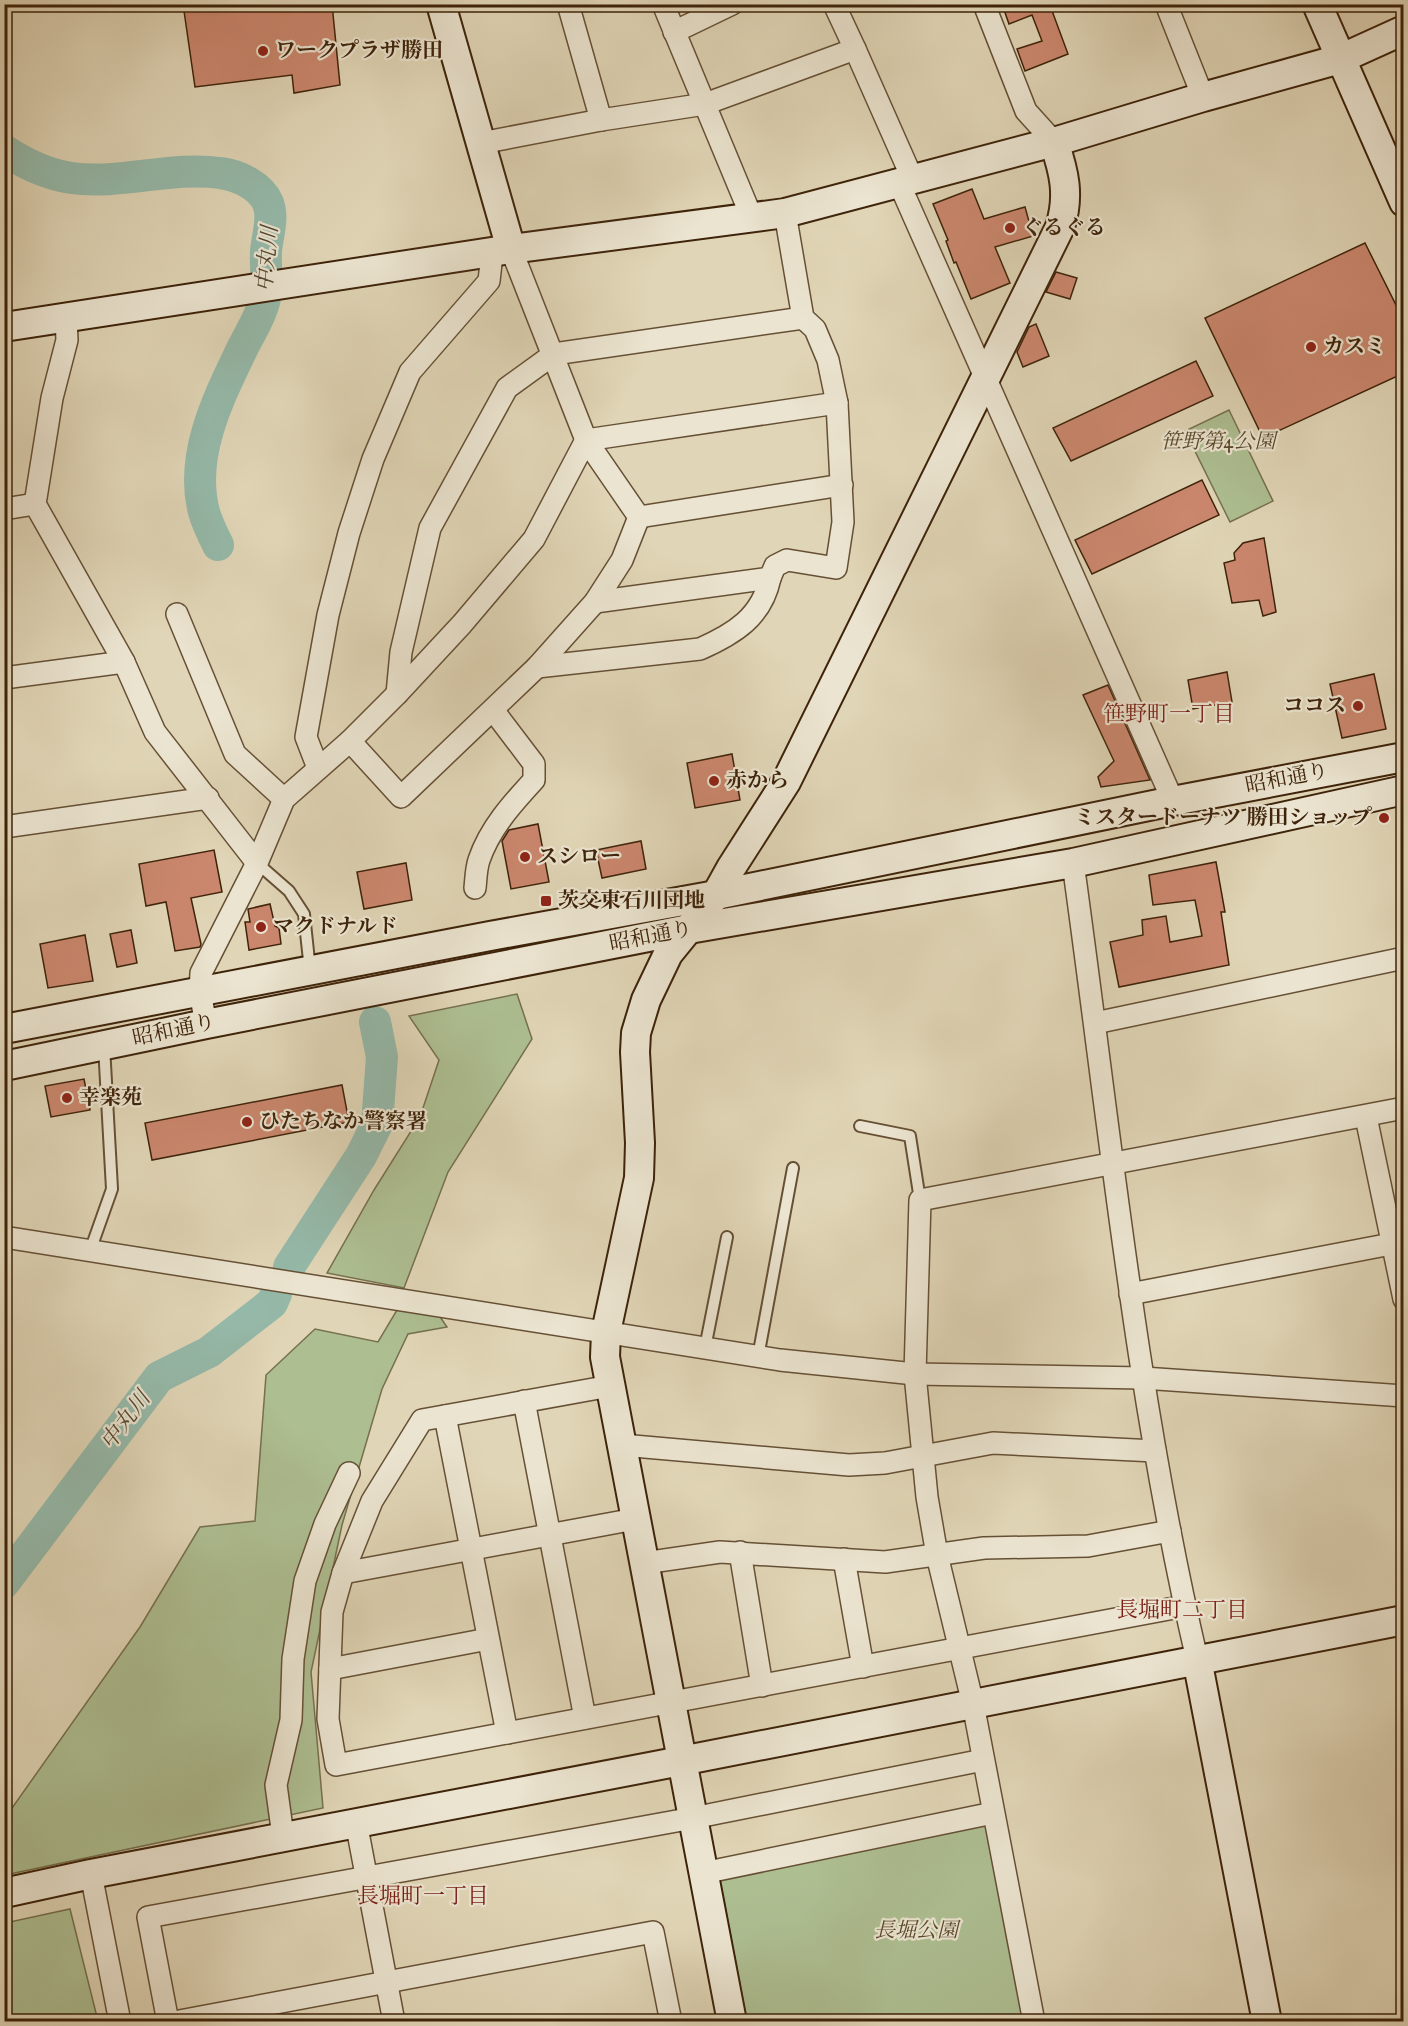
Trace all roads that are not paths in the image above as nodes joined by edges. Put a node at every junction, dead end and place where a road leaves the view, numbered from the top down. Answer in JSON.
{"nodes":[{"id":1,"x":568,"y":4,"type":"edge"},
{"id":2,"x":663,"y":4,"type":"edge"},
{"id":3,"x":732,"y":4,"type":"edge"},
{"id":4,"x":834,"y":4,"type":"edge"},
{"id":5,"x":984,"y":4,"type":"edge"},
{"id":6,"x":1166,"y":4,"type":"edge"},
{"id":7,"x":1317,"y":4,"type":"edge"},
{"id":8,"x":439,"y":5,"type":"edge"},
{"id":9,"x":1404,"y":30,"type":"edge"},
{"id":10,"x":674,"y":32,"type":"junction"},
{"id":11,"x":855,"y":49,"type":"junction"},
{"id":12,"x":1340,"y":59,"type":"junction"},
{"id":13,"x":1203,"y":96,"type":"junction"},
{"id":14,"x":705,"y":104,"type":"junction"},
{"id":15,"x":601,"y":120,"type":"junction"},
{"id":16,"x":1054,"y":142,"type":"junction"},
{"id":17,"x":481,"y":143,"type":"junction"},
{"id":18,"x":906,"y":181,"type":"junction"},
{"id":19,"x":1404,"y":202,"type":"edge"},
{"id":20,"x":785,"y":213,"type":"junction"},
{"id":21,"x":752,"y":218,"type":"junction"},
{"id":22,"x":502,"y":252,"type":"junction"},
{"id":23,"x":66,"y":318,"type":"junction"},
{"id":24,"x":803,"y":318,"type":"junction"},
{"id":25,"x":4,"y":327,"type":"edge"},
{"id":26,"x":554,"y":354,"type":"junction"},
{"id":27,"x":984,"y":378,"type":"junction"},
{"id":28,"x":837,"y":403,"type":"junction"},
{"id":29,"x":586,"y":440,"type":"junction"},
{"id":30,"x":842,"y":485,"type":"junction"},
{"id":31,"x":35,"y":504,"type":"junction"},
{"id":32,"x":4,"y":509,"type":"edge"},
{"id":33,"x":639,"y":517,"type":"junction"},
{"id":34,"x":770,"y":578,"type":"junction"},
{"id":35,"x":595,"y":602,"type":"junction"},
{"id":36,"x":177,"y":614,"type":"dead end"},
{"id":37,"x":124,"y":662,"type":"junction"},
{"id":38,"x":537,"y":667,"type":"junction"},
{"id":39,"x":4,"y":678,"type":"edge"},
{"id":40,"x":397,"y":694,"type":"junction"},
{"id":41,"x":493,"y":710,"type":"junction"},
{"id":42,"x":350,"y":741,"type":"junction"},
{"id":43,"x":1404,"y":757,"type":"edge"},
{"id":44,"x":318,"y":768,"type":"junction"},
{"id":45,"x":1404,"y":790,"type":"edge"},
{"id":46,"x":208,"y":798,"type":"junction"},
{"id":47,"x":284,"y":799,"type":"junction"},
{"id":48,"x":1173,"y":801,"type":"junction"},
{"id":49,"x":4,"y":827,"type":"edge"},
{"id":50,"x":257,"y":863,"type":"junction"},
{"id":51,"x":1073,"y":863,"type":"junction"},
{"id":52,"x":475,"y":888,"type":"dead end"},
{"id":53,"x":716,"y":895,"type":"junction"},
{"id":54,"x":689,"y":929,"type":"junction"},
{"id":55,"x":1404,"y":958,"type":"edge"},
{"id":56,"x":310,"y":970,"type":"junction"},
{"id":57,"x":200,"y":992,"type":"junction"},
{"id":58,"x":1095,"y":1023,"type":"junction"},
{"id":59,"x":206,"y":1024,"type":"junction"},
{"id":60,"x":4,"y":1029,"type":"edge"},
{"id":61,"x":104,"y":1046,"type":"junction"},
{"id":62,"x":4,"y":1066,"type":"edge"},
{"id":63,"x":1404,"y":1108,"type":"edge"},
{"id":64,"x":1366,"y":1117,"type":"junction"},
{"id":65,"x":860,"y":1126,"type":"dead end"},
{"id":66,"x":1112,"y":1163,"type":"junction"},
{"id":67,"x":793,"y":1168,"type":"dead end"},
{"id":68,"x":920,"y":1200,"type":"junction"},
{"id":69,"x":4,"y":1237,"type":"edge"},
{"id":70,"x":727,"y":1237,"type":"dead end"},
{"id":71,"x":1391,"y":1244,"type":"junction"},
{"id":72,"x":90,"y":1251,"type":"junction"},
{"id":73,"x":1130,"y":1294,"type":"junction"},
{"id":74,"x":1404,"y":1299,"type":"edge"},
{"id":75,"x":606,"y":1332,"type":"junction"},
{"id":76,"x":705,"y":1348,"type":"junction"},
{"id":77,"x":758,"y":1357,"type":"junction"},
{"id":78,"x":915,"y":1374,"type":"junction"},
{"id":79,"x":1143,"y":1378,"type":"junction"},
{"id":80,"x":610,"y":1386,"type":"junction"},
{"id":81,"x":1404,"y":1395,"type":"edge"},
{"id":82,"x":524,"y":1401,"type":"junction"},
{"id":83,"x":445,"y":1416,"type":"junction"},
{"id":84,"x":622,"y":1445,"type":"junction"},
{"id":85,"x":1155,"y":1451,"type":"junction"},
{"id":86,"x":923,"y":1457,"type":"junction"},
{"id":87,"x":349,"y":1473,"type":"dead end"},
{"id":88,"x":635,"y":1519,"type":"junction"},
{"id":89,"x":1170,"y":1531,"type":"junction"},
{"id":90,"x":549,"y":1534,"type":"junction"},
{"id":91,"x":471,"y":1550,"type":"junction"},
{"id":92,"x":740,"y":1552,"type":"junction"},
{"id":93,"x":937,"y":1555,"type":"junction"},
{"id":94,"x":844,"y":1559,"type":"junction"},
{"id":95,"x":644,"y":1563,"type":"junction"},
{"id":96,"x":343,"y":1573,"type":"junction"},
{"id":97,"x":1185,"y":1606,"type":"junction"},
{"id":98,"x":1404,"y":1620,"type":"edge"},
{"id":99,"x":488,"y":1639,"type":"junction"},
{"id":100,"x":959,"y":1650,"type":"junction"},
{"id":101,"x":1197,"y":1659,"type":"junction"},
{"id":102,"x":863,"y":1667,"type":"junction"},
{"id":103,"x":330,"y":1669,"type":"junction"},
{"id":104,"x":762,"y":1686,"type":"junction"},
{"id":105,"x":670,"y":1702,"type":"junction"},
{"id":106,"x":973,"y":1704,"type":"junction"},
{"id":107,"x":585,"y":1718,"type":"junction"},
{"id":108,"x":507,"y":1733,"type":"junction"},
{"id":109,"x":983,"y":1760,"type":"junction"},
{"id":110,"x":681,"y":1761,"type":"junction"},
{"id":111,"x":993,"y":1813,"type":"junction"},
{"id":112,"x":693,"y":1818,"type":"junction"},
{"id":113,"x":356,"y":1822,"type":"junction"},
{"id":114,"x":284,"y":1836,"type":"junction"},
{"id":115,"x":703,"y":1873,"type":"junction"},
{"id":116,"x":91,"y":1874,"type":"junction"},
{"id":117,"x":366,"y":1879,"type":"junction"},
{"id":118,"x":4,"y":1893,"type":"edge"},
{"id":119,"x":386,"y":1980,"type":"junction"},
{"id":120,"x":120,"y":2022,"type":"edge"},
{"id":121,"x":168,"y":2022,"type":"edge"},
{"id":122,"x":174,"y":2022,"type":"edge"},
{"id":123,"x":394,"y":2022,"type":"edge"},
{"id":124,"x":671,"y":2022,"type":"edge"},
{"id":125,"x":732,"y":2022,"type":"edge"},
{"id":126,"x":1034,"y":2022,"type":"edge"},
{"id":127,"x":1267,"y":2022,"type":"edge"}],
"edges":[{"from":1,"to":15,"type":"street"},
{"from":2,"to":10,"type":"street"},
{"from":3,"to":10,"type":"street"},
{"from":4,"to":11,"type":"street"},
{"from":5,"to":16,"type":"street"},
{"from":6,"to":13,"type":"street"},
{"from":7,"to":12,"type":"street"},
{"from":8,"to":17,"type":"street"},
{"from":9,"to":12,"type":"street"},
{"from":10,"to":14,"type":"street"},
{"from":11,"to":14,"type":"street"},
{"from":11,"to":18,"type":"street"},
{"from":12,"to":13,"type":"street"},
{"from":12,"to":19,"type":"street"},
{"from":13,"to":16,"type":"street"},
{"from":14,"to":15,"type":"street"},
{"from":14,"to":21,"type":"street"},
{"from":15,"to":17,"type":"street"},
{"from":16,"to":18,"type":"street"},
{"from":16,"to":27,"type":"street"},
{"from":17,"to":22,"type":"street"},
{"from":18,"to":20,"type":"street"},
{"from":18,"to":27,"type":"street"},
{"from":20,"to":21,"type":"street"},
{"from":20,"to":24,"type":"street"},
{"from":21,"to":22,"type":"street"},
{"from":22,"to":23,"type":"street"},
{"from":22,"to":26,"type":"street"},
{"from":22,"to":44,"type":"street"},
{"from":23,"to":25,"type":"street"},
{"from":23,"to":31,"type":"street"},
{"from":24,"to":26,"type":"street"},
{"from":24,"to":28,"type":"street"},
{"from":26,"to":29,"type":"street"},
{"from":26,"to":40,"type":"street"},
{"from":27,"to":48,"type":"street"},
{"from":27,"to":53,"type":"street"},
{"from":28,"to":29,"type":"street"},
{"from":28,"to":30,"type":"street"},
{"from":29,"to":33,"type":"street"},
{"from":29,"to":40,"type":"street"},
{"from":30,"to":33,"type":"street"},
{"from":30,"to":34,"type":"street"},
{"from":31,"to":32,"type":"street"},
{"from":31,"to":37,"type":"street"},
{"from":33,"to":35,"type":"street"},
{"from":34,"to":35,"type":"street"},
{"from":34,"to":38,"type":"street"},
{"from":35,"to":38,"type":"street"},
{"from":36,"to":47,"type":"street"},
{"from":37,"to":39,"type":"street"},
{"from":37,"to":46,"type":"street"},
{"from":38,"to":41,"type":"street"},
{"from":40,"to":42,"type":"street"},
{"from":41,"to":42,"type":"street"},
{"from":41,"to":52,"type":"street"},
{"from":42,"to":44,"type":"street"},
{"from":43,"to":48,"type":"street","name":"昭和通り"},
{"from":44,"to":47,"type":"street"},
{"from":45,"to":51,"type":"street","name":"昭和通り"},
{"from":46,"to":49,"type":"street"},
{"from":46,"to":50,"type":"street"},
{"from":47,"to":50,"type":"street"},
{"from":48,"to":53,"type":"street","name":"昭和通り"},
{"from":50,"to":56,"type":"lane"},
{"from":50,"to":57,"type":"street"},
{"from":51,"to":54,"type":"street","name":"昭和通り"},
{"from":51,"to":58,"type":"street"},
{"from":53,"to":54,"type":"street"},
{"from":53,"to":56,"type":"street","name":"昭和通り"},
{"from":54,"to":59,"type":"street","name":"昭和通り"},
{"from":54,"to":75,"type":"street"},
{"from":55,"to":58,"type":"street"},
{"from":56,"to":57,"type":"street","name":"昭和通り"},
{"from":57,"to":59,"type":"street"},
{"from":57,"to":60,"type":"street","name":"昭和通り"},
{"from":58,"to":66,"type":"street"},
{"from":59,"to":61,"type":"street","name":"昭和通り"},
{"from":61,"to":62,"type":"street","name":"昭和通り"},
{"from":61,"to":72,"type":"lane"},
{"from":63,"to":64,"type":"street"},
{"from":64,"to":66,"type":"street"},
{"from":64,"to":71,"type":"street"},
{"from":65,"to":68,"type":"lane"},
{"from":66,"to":68,"type":"street"},
{"from":66,"to":73,"type":"street"},
{"from":67,"to":77,"type":"lane"},
{"from":68,"to":78,"type":"street"},
{"from":69,"to":72,"type":"street"},
{"from":70,"to":76,"type":"lane"},
{"from":71,"to":73,"type":"street"},
{"from":71,"to":74,"type":"street"},
{"from":72,"to":75,"type":"street"},
{"from":73,"to":79,"type":"street"},
{"from":75,"to":76,"type":"street"},
{"from":75,"to":80,"type":"street"},
{"from":76,"to":77,"type":"street"},
{"from":77,"to":78,"type":"street"},
{"from":78,"to":79,"type":"street"},
{"from":78,"to":86,"type":"street"},
{"from":79,"to":81,"type":"street"},
{"from":79,"to":85,"type":"street"},
{"from":80,"to":82,"type":"street"},
{"from":80,"to":84,"type":"street"},
{"from":82,"to":83,"type":"street"},
{"from":82,"to":90,"type":"street"},
{"from":83,"to":91,"type":"street"},
{"from":83,"to":96,"type":"street"},
{"from":84,"to":86,"type":"street"},
{"from":84,"to":88,"type":"street"},
{"from":85,"to":86,"type":"street"},
{"from":85,"to":89,"type":"street"},
{"from":86,"to":93,"type":"street"},
{"from":87,"to":114,"type":"street"},
{"from":88,"to":90,"type":"street"},
{"from":88,"to":95,"type":"street"},
{"from":89,"to":93,"type":"street"},
{"from":89,"to":97,"type":"street"},
{"from":90,"to":91,"type":"street"},
{"from":90,"to":107,"type":"street"},
{"from":91,"to":96,"type":"street"},
{"from":91,"to":99,"type":"street"},
{"from":92,"to":94,"type":"street"},
{"from":92,"to":95,"type":"street"},
{"from":92,"to":104,"type":"street"},
{"from":93,"to":94,"type":"street"},
{"from":93,"to":100,"type":"street"},
{"from":94,"to":102,"type":"street"},
{"from":95,"to":105,"type":"street"},
{"from":96,"to":103,"type":"street"},
{"from":97,"to":100,"type":"street"},
{"from":97,"to":101,"type":"street"},
{"from":98,"to":101,"type":"street"},
{"from":99,"to":103,"type":"street"},
{"from":99,"to":108,"type":"street"},
{"from":100,"to":102,"type":"street"},
{"from":100,"to":106,"type":"street"},
{"from":101,"to":106,"type":"street"},
{"from":101,"to":127,"type":"street"},
{"from":102,"to":104,"type":"street"},
{"from":103,"to":108,"type":"street"},
{"from":104,"to":105,"type":"street"},
{"from":105,"to":107,"type":"street"},
{"from":105,"to":110,"type":"street"},
{"from":106,"to":109,"type":"street"},
{"from":106,"to":110,"type":"street"},
{"from":107,"to":108,"type":"street"},
{"from":109,"to":111,"type":"street"},
{"from":109,"to":112,"type":"street"},
{"from":110,"to":112,"type":"street"},
{"from":110,"to":113,"type":"street"},
{"from":111,"to":115,"type":"street"},
{"from":111,"to":126,"type":"street"},
{"from":112,"to":115,"type":"street"},
{"from":112,"to":117,"type":"street"},
{"from":113,"to":114,"type":"street"},
{"from":113,"to":117,"type":"street"},
{"from":114,"to":116,"type":"street"},
{"from":115,"to":125,"type":"street"},
{"from":116,"to":118,"type":"street"},
{"from":116,"to":120,"type":"street"},
{"from":117,"to":119,"type":"street"},
{"from":117,"to":121,"type":"street"},
{"from":119,"to":122,"type":"street"},
{"from":119,"to":123,"type":"street"},
{"from":119,"to":124,"type":"street"}]}
